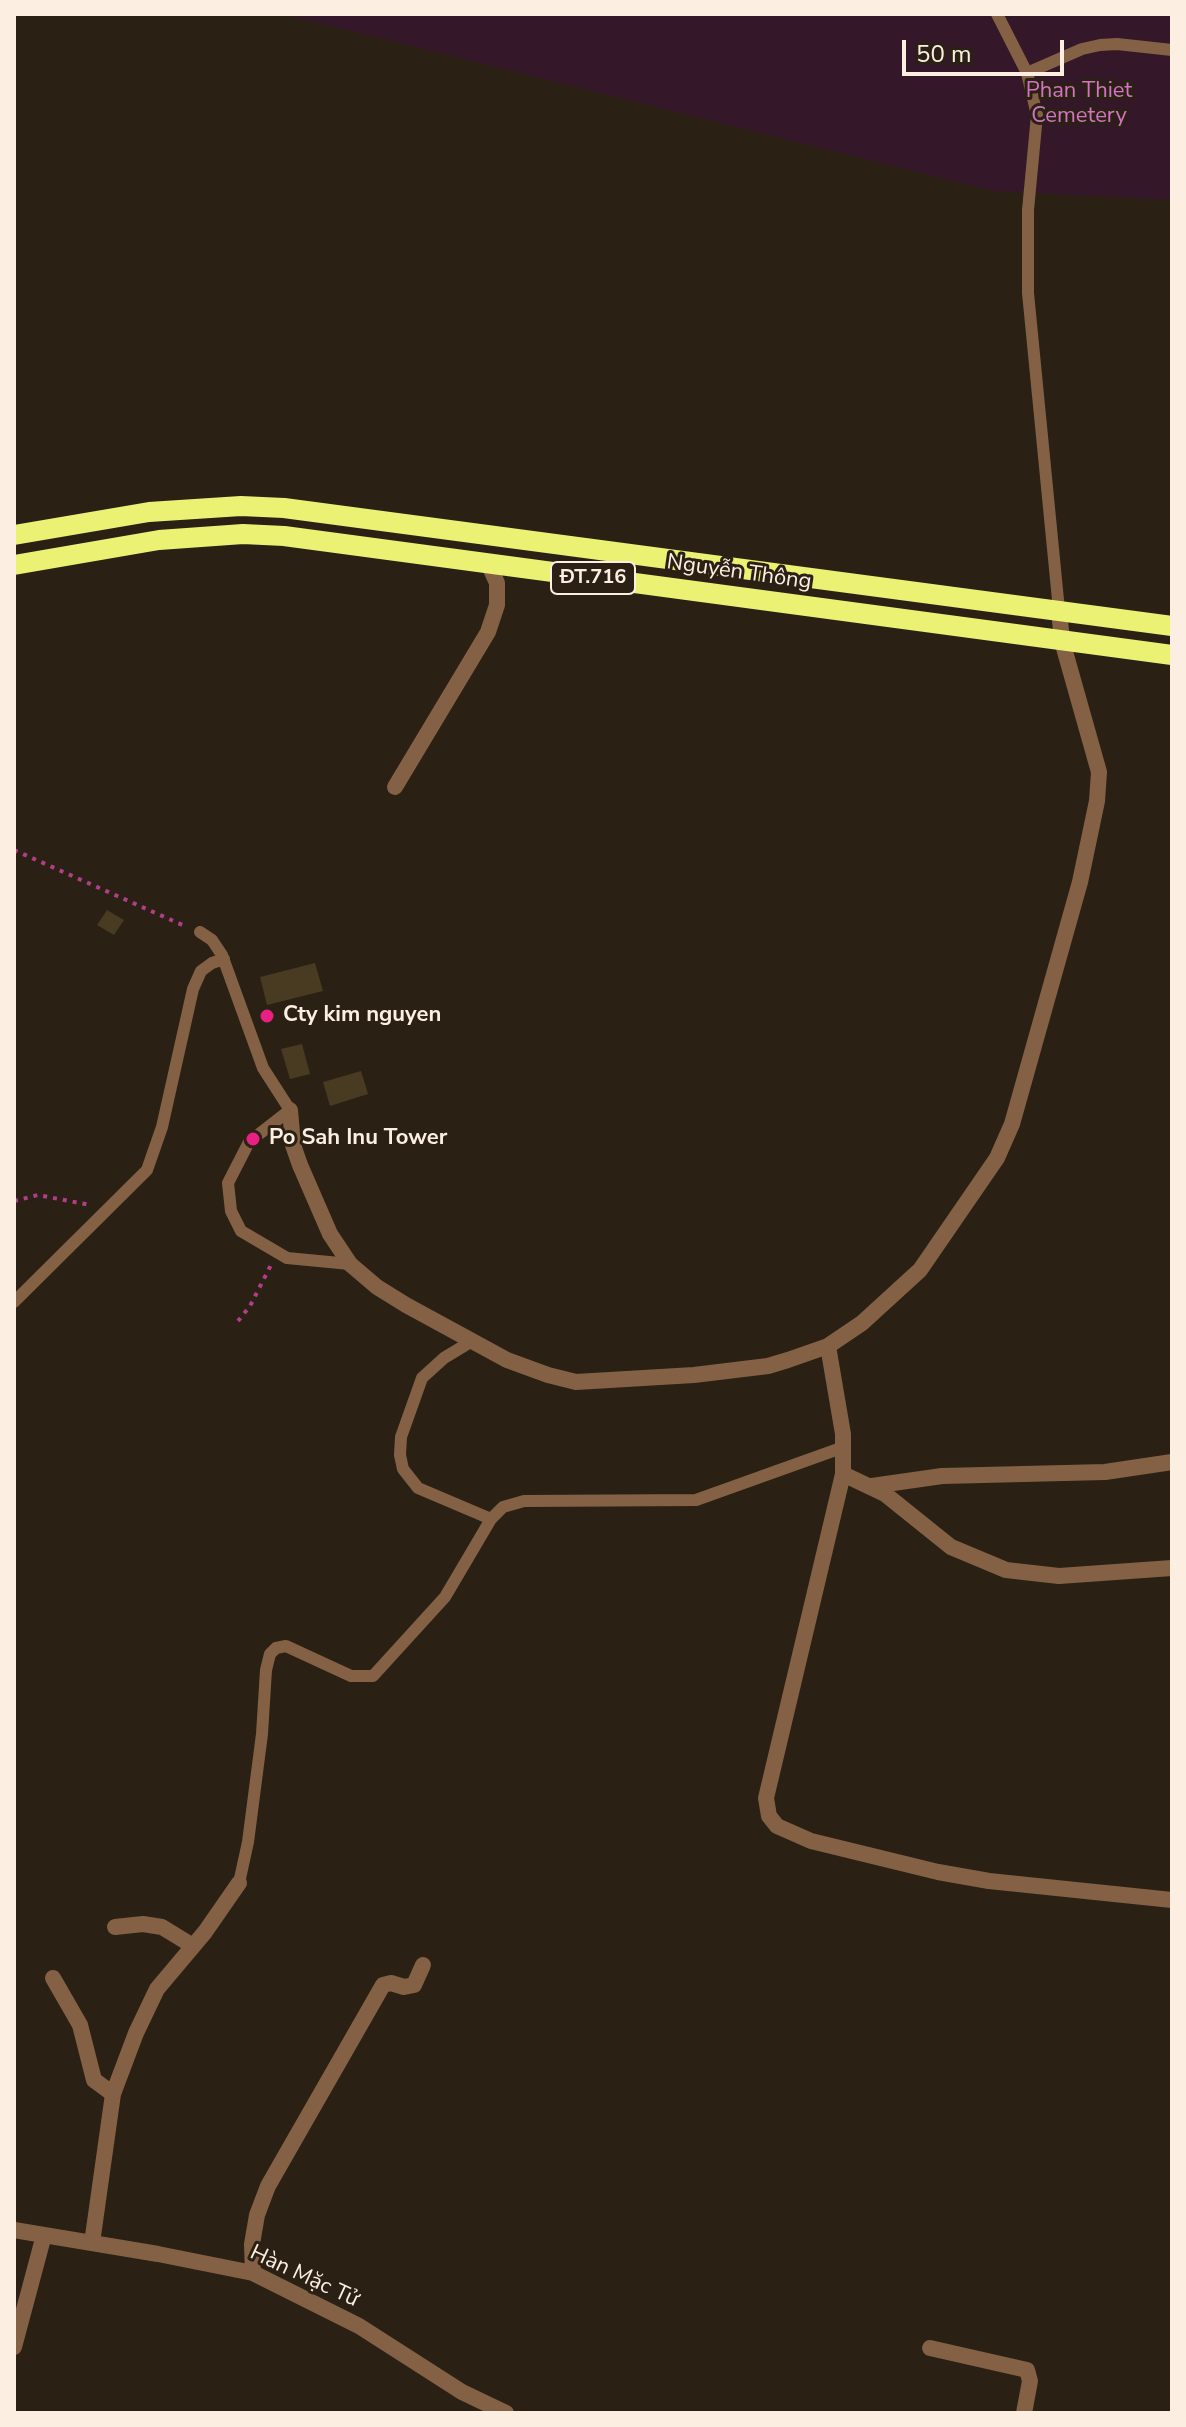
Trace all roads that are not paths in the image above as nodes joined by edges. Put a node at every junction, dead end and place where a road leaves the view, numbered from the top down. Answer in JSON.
{"nodes":[{"id":1,"x":997,"y":14,"type":"edge"},
{"id":2,"x":1172,"y":50,"type":"edge"},
{"id":3,"x":1027,"y":73,"type":"junction"},
{"id":4,"x":14,"y":535,"type":"edge"},
{"id":5,"x":488,"y":563,"type":"junction"},
{"id":6,"x":14,"y":565,"type":"edge"},
{"id":7,"x":1059,"y":610,"type":"junction"},
{"id":8,"x":1172,"y":626,"type":"edge"},
{"id":9,"x":1062,"y":641,"type":"junction"},
{"id":10,"x":1172,"y":655,"type":"edge"},
{"id":11,"x":395,"y":787,"type":"dead end"},
{"id":12,"x":200,"y":932,"type":"road end"},
{"id":13,"x":224,"y":959,"type":"junction"},
{"id":14,"x":290,"y":1110,"type":"junction"},
{"id":15,"x":350,"y":1264,"type":"junction"},
{"id":16,"x":14,"y":1302,"type":"edge"},
{"id":17,"x":472,"y":1341,"type":"junction"},
{"id":18,"x":828,"y":1346,"type":"junction"},
{"id":19,"x":844,"y":1447,"type":"junction"},
{"id":20,"x":1172,"y":1462,"type":"edge"},
{"id":21,"x":843,"y":1474,"type":"junction"},
{"id":22,"x":872,"y":1486,"type":"junction"},
{"id":23,"x":491,"y":1519,"type":"junction"},
{"id":24,"x":1172,"y":1568,"type":"edge"},
{"id":25,"x":239,"y":1883,"type":"joint"},
{"id":26,"x":1172,"y":1900,"type":"edge"},
{"id":27,"x":115,"y":1927,"type":"dead end"},
{"id":28,"x":193,"y":1946,"type":"junction"},
{"id":29,"x":423,"y":1965,"type":"dead end"},
{"id":30,"x":53,"y":1978,"type":"dead end"},
{"id":31,"x":113,"y":2094,"type":"junction"},
{"id":32,"x":14,"y":2230,"type":"edge"},
{"id":33,"x":44,"y":2235,"type":"junction"},
{"id":34,"x":92,"y":2243,"type":"junction"},
{"id":35,"x":253,"y":2273,"type":"junction"},
{"id":36,"x":14,"y":2347,"type":"edge"},
{"id":37,"x":930,"y":2348,"type":"dead end"},
{"id":38,"x":506,"y":2413,"type":"edge"},
{"id":39,"x":1024,"y":2413,"type":"edge"}],
"edges":[{"from":1,"to":3,"type":"lane"},
{"from":2,"to":3,"type":"lane"},
{"from":3,"to":7,"type":"lane"},
{"from":4,"to":7,"type":"main road","name":"Nguyễn Thông","number":"ĐT.716"},
{"from":5,"to":6,"type":"main road","name":"Nguyễn Thông","number":"ĐT.716"},
{"from":5,"to":9,"type":"main road","name":"Nguyễn Thông","number":"ĐT.716"},
{"from":5,"to":11,"type":"street"},
{"from":7,"to":8,"type":"main road","name":"Nguyễn Thông","number":"ĐT.716"},
{"from":7,"to":9,"type":"street"},
{"from":9,"to":10,"type":"main road","name":"Nguyễn Thông","number":"ĐT.716"},
{"from":9,"to":18,"type":"street"},
{"from":12,"to":13,"type":"lane"},
{"from":13,"to":14,"type":"lane"},
{"from":13,"to":16,"type":"lane"},
{"from":14,"to":15,"type":"street"},
{"from":14,"to":15,"type":"lane"},
{"from":15,"to":17,"type":"street"},
{"from":17,"to":18,"type":"street"},
{"from":17,"to":23,"type":"lane"},
{"from":18,"to":19,"type":"street"},
{"from":19,"to":21,"type":"street"},
{"from":19,"to":23,"type":"lane"},
{"from":20,"to":22,"type":"street"},
{"from":21,"to":22,"type":"street"},
{"from":21,"to":26,"type":"street"},
{"from":22,"to":24,"type":"street"},
{"from":23,"to":25,"type":"lane"},
{"from":25,"to":28,"type":"street"},
{"from":27,"to":28,"type":"street"},
{"from":28,"to":31,"type":"street"},
{"from":29,"to":35,"type":"street"},
{"from":30,"to":31,"type":"street"},
{"from":31,"to":34,"type":"street"},
{"from":32,"to":33,"type":"street","name":"Hàn Mặc Tử"},
{"from":33,"to":34,"type":"street","name":"Hàn Mặc Tử"},
{"from":33,"to":36,"type":"street"},
{"from":34,"to":35,"type":"street","name":"Hàn Mặc Tử"},
{"from":35,"to":38,"type":"street","name":"Hàn Mặc Tử"},
{"from":37,"to":39,"type":"street"}]}
